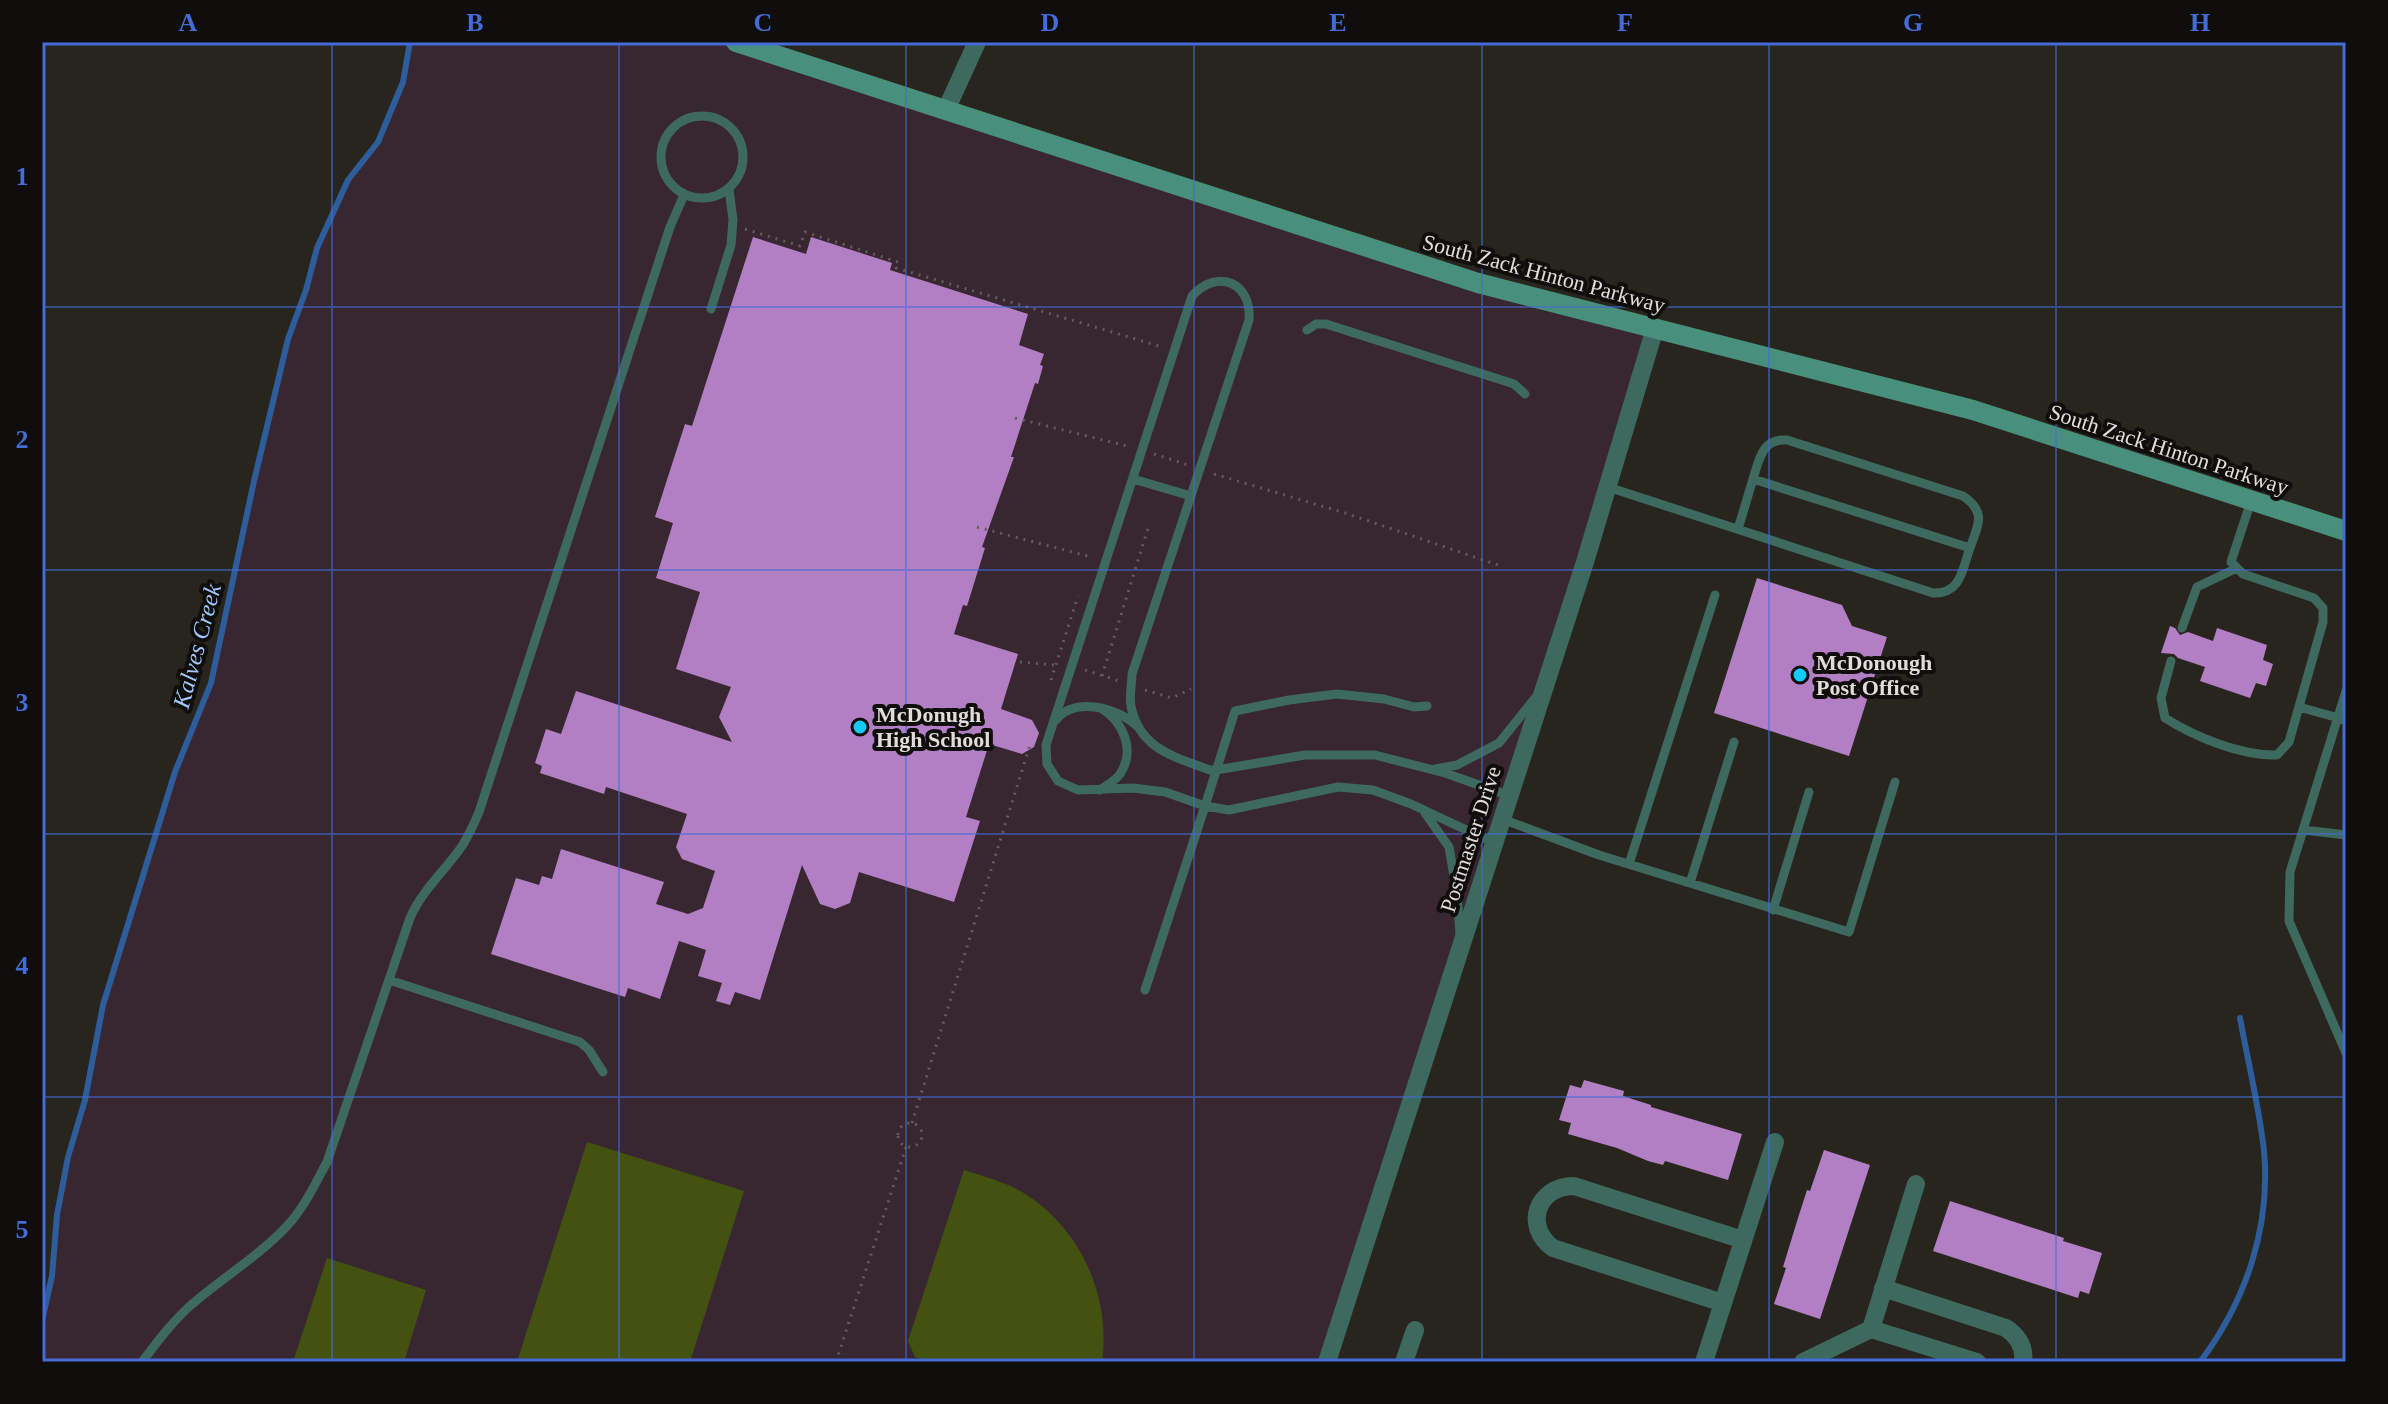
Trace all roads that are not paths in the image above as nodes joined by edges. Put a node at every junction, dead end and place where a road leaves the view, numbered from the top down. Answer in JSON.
{"nodes":[{"id":1,"x":736,"y":42,"type":"edge"},
{"id":2,"x":977,"y":42,"type":"edge"},
{"id":3,"x":946,"y":110,"type":"junction"},
{"id":4,"x":729,"y":189,"type":"junction"},
{"id":5,"x":684,"y":195,"type":"junction"},
{"id":6,"x":711,"y":309,"type":"dead end"},
{"id":7,"x":1655,"y":328,"type":"junction"},
{"id":8,"x":1307,"y":330,"type":"dead end"},
{"id":9,"x":1525,"y":394,"type":"dead end"},
{"id":10,"x":1133,"y":479,"type":"junction"},
{"id":11,"x":1753,"y":479,"type":"junction"},
{"id":12,"x":1608,"y":487,"type":"junction"},
{"id":13,"x":1191,"y":496,"type":"junction"},
{"id":14,"x":2251,"y":501,"type":"junction"},
{"id":15,"x":1738,"y":529,"type":"junction"},
{"id":16,"x":2346,"y":531,"type":"edge"},
{"id":17,"x":1970,"y":548,"type":"junction"},
{"id":18,"x":2237,"y":568,"type":"junction"},
{"id":19,"x":1715,"y":595,"type":"dead end"},
{"id":20,"x":2182,"y":628,"type":"dead end"},
{"id":21,"x":2171,"y":661,"type":"dead end"},
{"id":22,"x":1546,"y":685,"type":"junction"},
{"id":23,"x":2346,"y":691,"type":"edge"},
{"id":24,"x":1131,"y":705,"type":"junction"},
{"id":25,"x":1427,"y":706,"type":"dead end"},
{"id":26,"x":2299,"y":707,"type":"junction"},
{"id":27,"x":1101,"y":708,"type":"junction"},
{"id":28,"x":1130,"y":719,"type":"junction"},
{"id":29,"x":2342,"y":719,"type":"edge"},
{"id":30,"x":1053,"y":725,"type":"junction"},
{"id":31,"x":1139,"y":728,"type":"junction"},
{"id":32,"x":1734,"y":742,"type":"dead end"},
{"id":33,"x":1128,"y":746,"type":"junction"},
{"id":34,"x":1216,"y":770,"type":"junction"},
{"id":35,"x":1432,"y":770,"type":"junction"},
{"id":36,"x":1895,"y":782,"type":"dead end"},
{"id":37,"x":1100,"y":790,"type":"junction"},
{"id":38,"x":1809,"y":792,"type":"dead end"},
{"id":39,"x":1510,"y":796,"type":"junction"},
{"id":40,"x":1205,"y":806,"type":"junction"},
{"id":41,"x":1423,"y":810,"type":"junction"},
{"id":42,"x":1502,"y":819,"type":"junction"},
{"id":43,"x":2304,"y":830,"type":"junction"},
{"id":44,"x":2346,"y":835,"type":"edge"},
{"id":45,"x":1494,"y":843,"type":"junction"},
{"id":46,"x":1629,"y":864,"type":"junction"},
{"id":47,"x":1690,"y":883,"type":"junction"},
{"id":48,"x":1773,"y":910,"type":"junction"},
{"id":49,"x":1461,"y":946,"type":"junction"},
{"id":50,"x":389,"y":980,"type":"junction"},
{"id":51,"x":1145,"y":990,"type":"dead end"},
{"id":52,"x":2346,"y":1053,"type":"edge"},
{"id":53,"x":603,"y":1072,"type":"dead end"},
{"id":54,"x":1775,"y":1142,"type":"dead end"},
{"id":55,"x":1916,"y":1184,"type":"dead end"},
{"id":56,"x":1743,"y":1240,"type":"junction"},
{"id":57,"x":1883,"y":1288,"type":"junction"},
{"id":58,"x":1723,"y":1303,"type":"junction"},
{"id":59,"x":1871,"y":1329,"type":"junction"},
{"id":60,"x":1415,"y":1330,"type":"dead end"},
{"id":61,"x":142,"y":1362,"type":"edge"},
{"id":62,"x":1327,"y":1362,"type":"edge"},
{"id":63,"x":1404,"y":1362,"type":"edge"},
{"id":64,"x":1704,"y":1362,"type":"edge"},
{"id":65,"x":1803,"y":1362,"type":"edge"},
{"id":66,"x":1977,"y":1362,"type":"edge"},
{"id":67,"x":2023,"y":1362,"type":"edge"}],
"edges":[{"from":1,"to":3,"type":"main road","name":"South Zack Hinton Parkway"},
{"from":2,"to":3,"type":"street"},
{"from":3,"to":7,"type":"main road","name":"South Zack Hinton Parkway"},
{"from":4,"to":5,"type":"lane"},
{"from":4,"to":5,"type":"lane"},
{"from":4,"to":6,"type":"lane"},
{"from":5,"to":50,"type":"lane"},
{"from":7,"to":12,"type":"street","name":"Postmaster Drive"},
{"from":7,"to":14,"type":"main road","name":"South Zack Hinton Parkway"},
{"from":8,"to":9,"type":"lane"},
{"from":10,"to":13,"type":"lane"},
{"from":10,"to":13,"type":"lane"},
{"from":10,"to":30,"type":"lane"},
{"from":11,"to":15,"type":"lane"},
{"from":11,"to":17,"type":"lane"},
{"from":11,"to":17,"type":"lane"},
{"from":12,"to":15,"type":"lane"},
{"from":12,"to":22,"type":"street","name":"Postmaster Drive"},
{"from":13,"to":24,"type":"lane"},
{"from":14,"to":16,"type":"main road","name":"South Zack Hinton Parkway"},
{"from":14,"to":18,"type":"lane"},
{"from":15,"to":17,"type":"lane"},
{"from":18,"to":20,"type":"lane"},
{"from":18,"to":26,"type":"lane"},
{"from":19,"to":46,"type":"lane"},
{"from":21,"to":26,"type":"lane"},
{"from":22,"to":35,"type":"lane"},
{"from":22,"to":39,"type":"street","name":"Postmaster Drive"},
{"from":23,"to":29,"type":"lane"},
{"from":24,"to":28,"type":"lane"},
{"from":24,"to":31,"type":"lane"},
{"from":25,"to":34,"type":"lane"},
{"from":26,"to":29,"type":"lane"},
{"from":27,"to":28,"type":"lane"},
{"from":27,"to":30,"type":"lane"},
{"from":27,"to":33,"type":"lane"},
{"from":28,"to":31,"type":"lane"},
{"from":28,"to":33,"type":"lane"},
{"from":29,"to":43,"type":"lane"},
{"from":30,"to":37,"type":"lane"},
{"from":31,"to":34,"type":"lane"},
{"from":32,"to":47,"type":"lane"},
{"from":33,"to":37,"type":"lane"},
{"from":34,"to":35,"type":"lane"},
{"from":34,"to":40,"type":"lane"},
{"from":35,"to":39,"type":"lane"},
{"from":36,"to":48,"type":"lane"},
{"from":37,"to":40,"type":"lane"},
{"from":38,"to":48,"type":"lane"},
{"from":39,"to":42,"type":"street","name":"Postmaster Drive"},
{"from":40,"to":41,"type":"lane"},
{"from":40,"to":51,"type":"lane"},
{"from":41,"to":45,"type":"lane"},
{"from":41,"to":49,"type":"lane"},
{"from":42,"to":45,"type":"street","name":"Postmaster Drive"},
{"from":42,"to":46,"type":"lane"},
{"from":43,"to":44,"type":"lane"},
{"from":43,"to":52,"type":"lane"},
{"from":45,"to":49,"type":"street","name":"Postmaster Drive"},
{"from":46,"to":47,"type":"lane"},
{"from":47,"to":48,"type":"lane"},
{"from":49,"to":62,"type":"street","name":"Postmaster Drive"},
{"from":50,"to":53,"type":"lane"},
{"from":50,"to":61,"type":"lane"},
{"from":54,"to":56,"type":"street"},
{"from":55,"to":57,"type":"street"},
{"from":56,"to":58,"type":"street"},
{"from":56,"to":58,"type":"street"},
{"from":57,"to":59,"type":"street"},
{"from":57,"to":67,"type":"street"},
{"from":58,"to":64,"type":"street"},
{"from":59,"to":65,"type":"street"},
{"from":59,"to":66,"type":"street"},
{"from":60,"to":63,"type":"street"}]}
